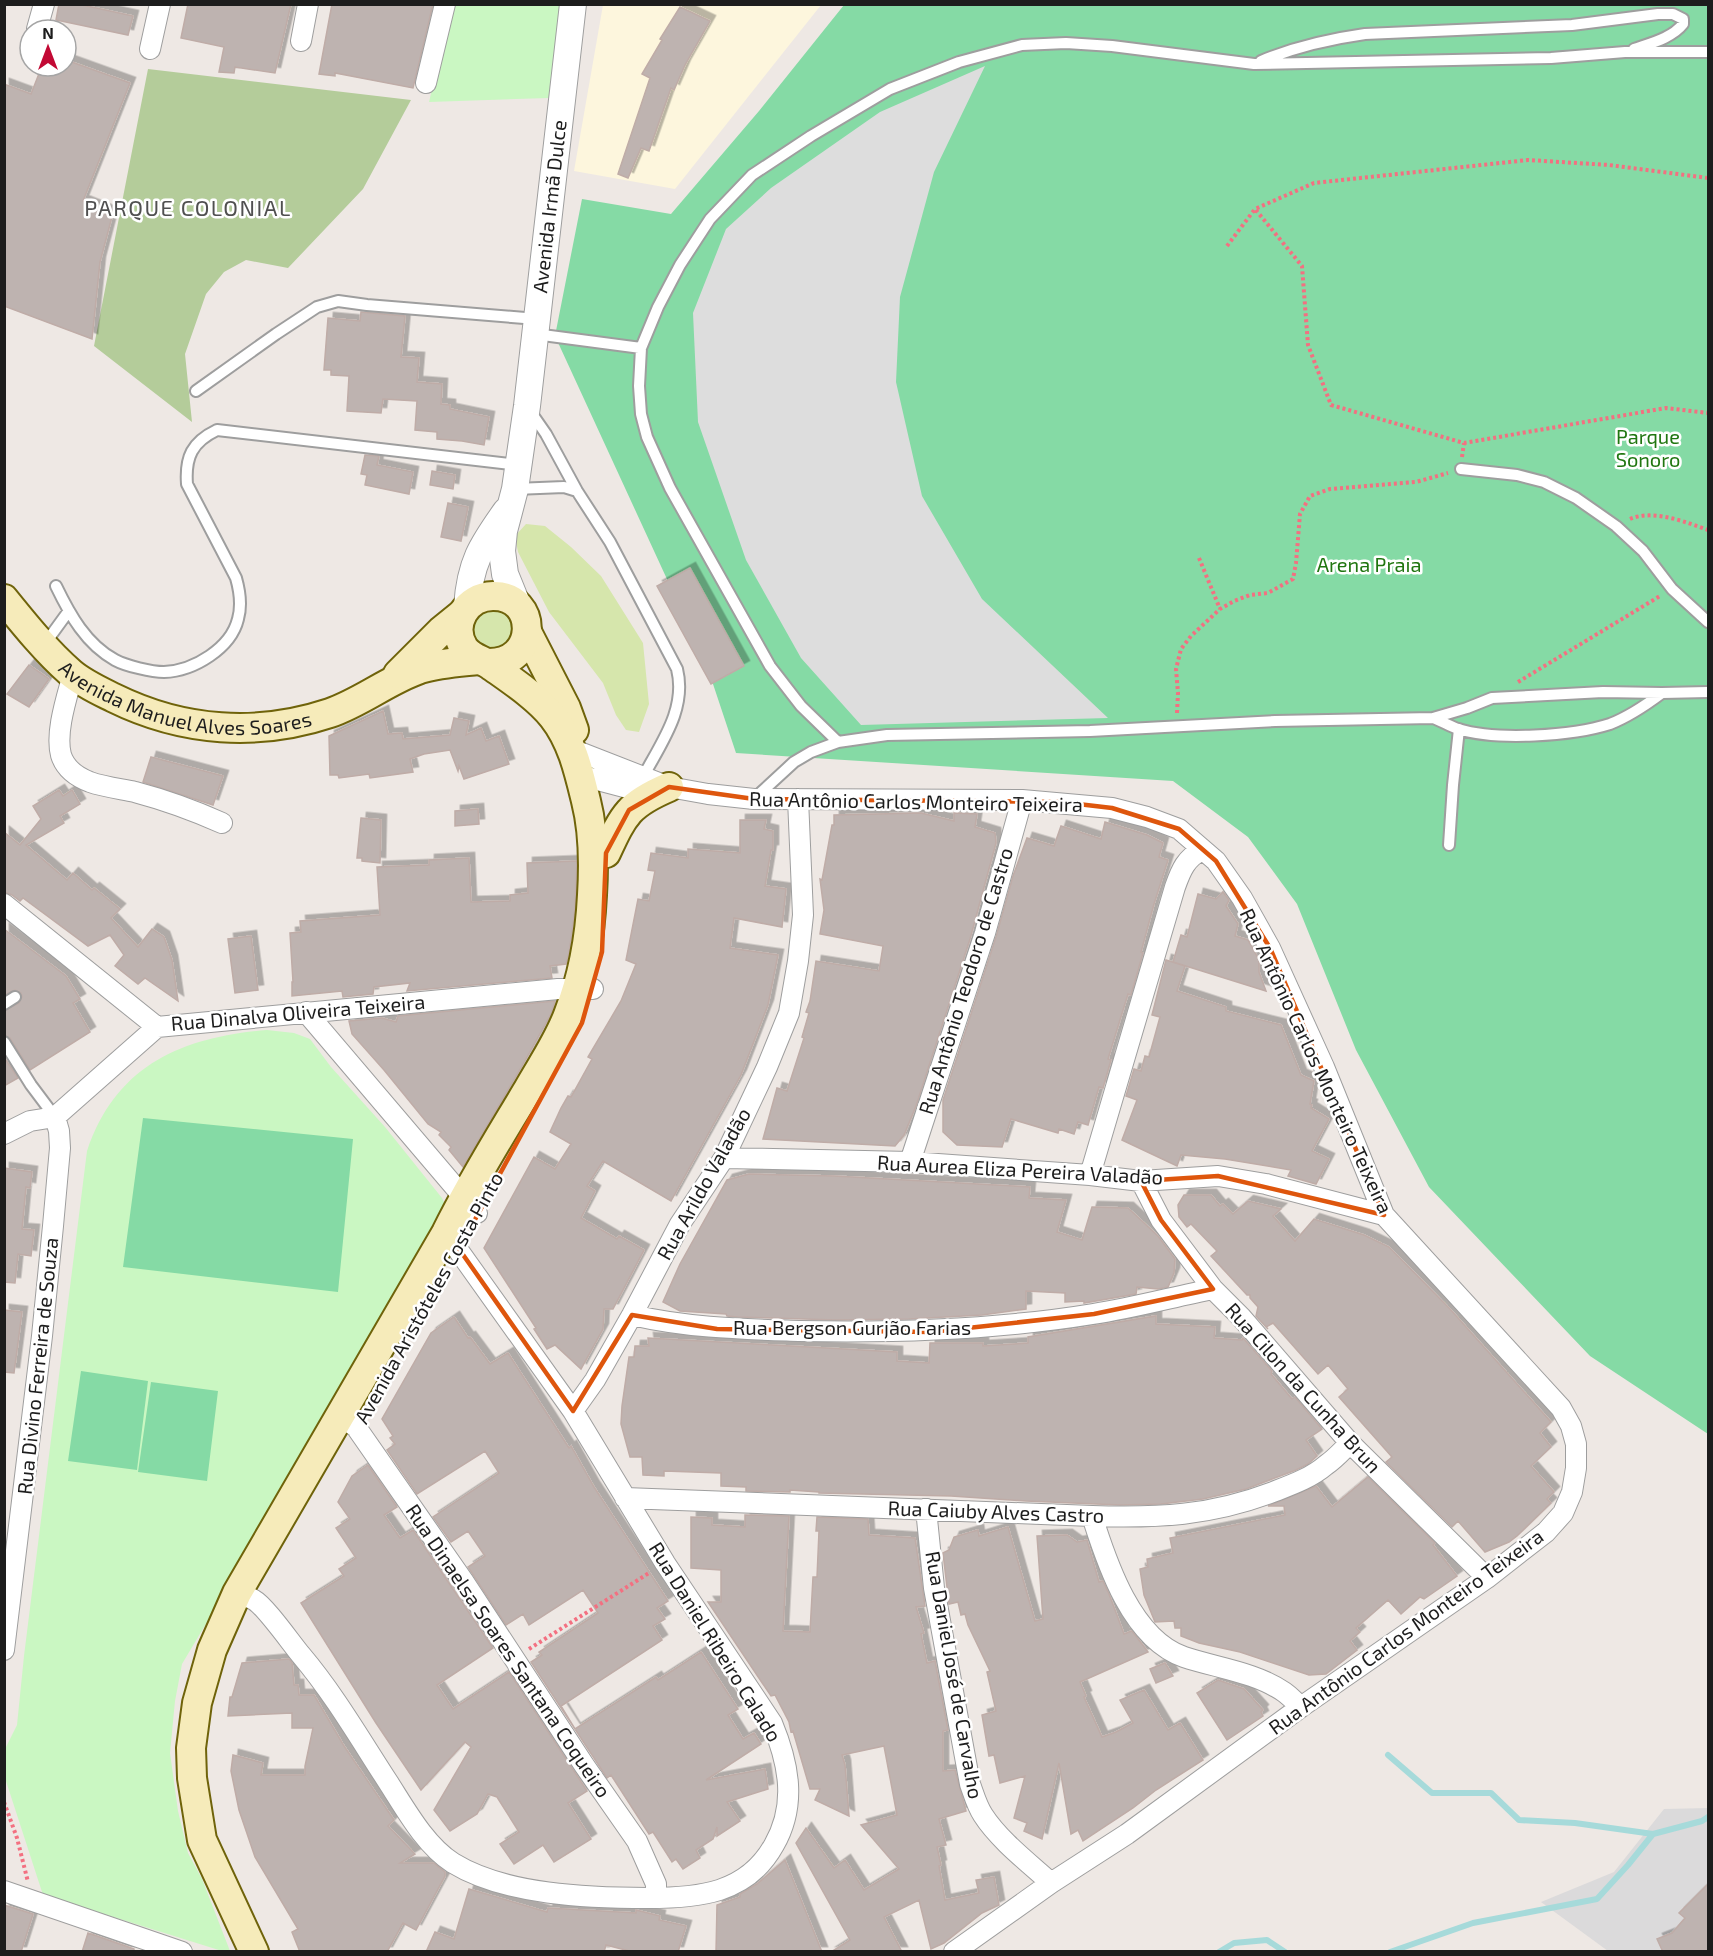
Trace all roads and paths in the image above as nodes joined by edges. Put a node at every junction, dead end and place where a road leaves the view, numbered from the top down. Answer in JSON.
{"nodes":[{"id":1,"x":160,"y":4,"type":"edge"},
{"id":2,"x":308,"y":4,"type":"edge"},
{"id":3,"x":445,"y":4,"type":"edge"},
{"id":4,"x":573,"y":4,"type":"edge"},
{"id":5,"x":300,"y":41,"type":"dead end"},
{"id":6,"x":150,"y":49,"type":"dead end"},
{"id":7,"x":1625,"y":52,"type":"junction"},
{"id":8,"x":1708,"y":52,"type":"edge"},
{"id":9,"x":1254,"y":64,"type":"junction"},
{"id":10,"x":426,"y":83,"type":"dead end"},
{"id":11,"x":1708,"y":178,"type":"edge"},
{"id":12,"x":1255,"y":209,"type":"junction"},
{"id":13,"x":1227,"y":246,"type":"dead end"},
{"id":14,"x":536,"y":326,"type":"junction"},
{"id":15,"x":641,"y":348,"type":"junction"},
{"id":16,"x":196,"y":391,"type":"dead end"},
{"id":17,"x":527,"y":406,"type":"junction"},
{"id":18,"x":1708,"y":413,"type":"edge"},
{"id":19,"x":1461,"y":469,"type":"joint"},
{"id":20,"x":514,"y":487,"type":"junction"},
{"id":21,"x":577,"y":491,"type":"junction"},
{"id":22,"x":1616,"y":526,"type":"junction"},
{"id":23,"x":1708,"y":530,"type":"edge"},
{"id":24,"x":1199,"y":558,"type":"dead end"},
{"id":25,"x":56,"y":586,"type":"dead end"},
{"id":26,"x":1672,"y":589,"type":"junction"},
{"id":27,"x":4,"y":599,"type":"edge"},
{"id":28,"x":1220,"y":609,"type":"junction"},
{"id":29,"x":465,"y":611,"type":"junction"},
{"id":30,"x":68,"y":612,"type":"junction"},
{"id":31,"x":522,"y":619,"type":"junction"},
{"id":32,"x":1708,"y":622,"type":"edge"},
{"id":33,"x":44,"y":645,"type":"junction"},
{"id":34,"x":483,"y":662,"type":"junction"},
{"id":35,"x":73,"y":674,"type":"junction"},
{"id":36,"x":391,"y":682,"type":"junction"},
{"id":37,"x":1708,"y":692,"type":"edge"},
{"id":38,"x":1662,"y":693,"type":"junction"},
{"id":39,"x":1492,"y":698,"type":"junction"},
{"id":40,"x":1433,"y":718,"type":"junction"},
{"id":41,"x":1176,"y":727,"type":"junction"},
{"id":42,"x":1460,"y":729,"type":"junction"},
{"id":43,"x":838,"y":742,"type":"junction"},
{"id":44,"x":584,"y":769,"type":"junction"},
{"id":45,"x":643,"y":777,"type":"junction"},
{"id":46,"x":669,"y":787,"type":"junction"},
{"id":47,"x":754,"y":799,"type":"junction"},
{"id":48,"x":798,"y":799,"type":"junction"},
{"id":49,"x":1022,"y":800,"type":"junction"},
{"id":50,"x":222,"y":823,"type":"dead end"},
{"id":51,"x":1449,"y":845,"type":"dead end"},
{"id":52,"x":1202,"y":850,"type":"junction"},
{"id":53,"x":606,"y":853,"type":"junction"},
{"id":54,"x":4,"y":904,"type":"edge"},
{"id":55,"x":585,"y":988,"type":"junction"},
{"id":56,"x":15,"y":997,"type":"dead end"},
{"id":57,"x":4,"y":1004,"type":"edge"},
{"id":58,"x":306,"y":1012,"type":"junction"},
{"id":59,"x":157,"y":1027,"type":"junction"},
{"id":60,"x":4,"y":1042,"type":"edge"},
{"id":61,"x":55,"y":1117,"type":"junction"},
{"id":62,"x":4,"y":1134,"type":"edge"},
{"id":63,"x":724,"y":1158,"type":"junction"},
{"id":64,"x":910,"y":1162,"type":"junction"},
{"id":65,"x":1090,"y":1175,"type":"junction"},
{"id":66,"x":1141,"y":1181,"type":"junction"},
{"id":67,"x":470,"y":1205,"type":"junction"},
{"id":68,"x":1384,"y":1215,"type":"junction"},
{"id":69,"x":453,"y":1241,"type":"junction"},
{"id":70,"x":1213,"y":1288,"type":"junction"},
{"id":71,"x":632,"y":1315,"type":"junction"},
{"id":72,"x":573,"y":1411,"type":"junction"},
{"id":73,"x":348,"y":1422,"type":"junction"},
{"id":74,"x":1350,"y":1443,"type":"junction"},
{"id":75,"x":625,"y":1498,"type":"junction"},
{"id":76,"x":926,"y":1509,"type":"junction"},
{"id":77,"x":1092,"y":1516,"type":"junction"},
{"id":78,"x":665,"y":1563,"type":"junction"},
{"id":79,"x":1487,"y":1578,"type":"junction"},
{"id":80,"x":246,"y":1597,"type":"junction"},
{"id":81,"x":4,"y":1650,"type":"edge"},
{"id":82,"x":514,"y":1657,"type":"junction"},
{"id":83,"x":1301,"y":1707,"type":"junction"},
{"id":84,"x":4,"y":1802,"type":"edge"},
{"id":85,"x":1051,"y":1883,"type":"junction"},
{"id":86,"x":4,"y":1891,"type":"edge"},
{"id":87,"x":656,"y":1898,"type":"junction"},
{"id":88,"x":30,"y":1900,"type":"junction"},
{"id":89,"x":182,"y":1952,"type":"edge"},
{"id":90,"x":254,"y":1952,"type":"edge"},
{"id":91,"x":273,"y":1952,"type":"edge"},
{"id":92,"x":954,"y":1952,"type":"edge"}],
"edges":[{"from":1,"to":6,"type":"street"},
{"from":2,"to":5,"type":"street"},
{"from":3,"to":10,"type":"street"},
{"from":4,"to":14,"type":"street","name":"Avenida Irmã Dulce"},
{"from":7,"to":8,"type":"lane"},
{"from":7,"to":9,"type":"lane"},
{"from":7,"to":9,"type":"lane"},
{"from":9,"to":15,"type":"lane"},
{"from":11,"to":12,"type":"path"},
{"from":12,"to":13,"type":"path"},
{"from":12,"to":18,"type":"path"},
{"from":14,"to":15,"type":"lane"},
{"from":14,"to":16,"type":"lane"},
{"from":14,"to":17,"type":"street","name":"Avenida Irmã Dulce"},
{"from":15,"to":43,"type":"lane"},
{"from":17,"to":20,"type":"street","name":"Avenida Irmã Dulce"},
{"from":17,"to":21,"type":"lane"},
{"from":19,"to":22,"type":"lane"},
{"from":19,"to":28,"type":"path"},
{"from":20,"to":21,"type":"lane"},
{"from":20,"to":29,"type":"street","name":"Avenida Irmã Dulce"},
{"from":20,"to":30,"type":"lane"},
{"from":20,"to":31,"type":"street","name":"Avenida Irmã Dulce"},
{"from":21,"to":45,"type":"lane"},
{"from":22,"to":23,"type":"path"},
{"from":22,"to":26,"type":"lane"},
{"from":24,"to":28,"type":"path"},
{"from":25,"to":30,"type":"lane"},
{"from":26,"to":32,"type":"lane"},
{"from":26,"to":39,"type":"path"},
{"from":27,"to":33,"type":"main road","name":"Avenida Manuel Alves Soares"},
{"from":28,"to":41,"type":"path"},
{"from":29,"to":31,"type":"main road"},
{"from":29,"to":34,"type":"main road"},
{"from":29,"to":36,"type":"main road","name":"Avenida Manuel Alves Soares"},
{"from":30,"to":33,"type":"lane"},
{"from":31,"to":34,"type":"main road"},
{"from":31,"to":44,"type":"main road","name":"Avenida Aristóteles Costa Pinto"},
{"from":33,"to":35,"type":"main road","name":"Avenida Manuel Alves Soares"},
{"from":34,"to":36,"type":"main road","name":"Avenida Manuel Alves Soares"},
{"from":34,"to":44,"type":"main road","name":"Avenida Aristóteles Costa Pinto"},
{"from":35,"to":36,"type":"main road","name":"Avenida Manuel Alves Soares"},
{"from":35,"to":50,"type":"street"},
{"from":37,"to":38,"type":"lane"},
{"from":38,"to":39,"type":"lane"},
{"from":38,"to":42,"type":"lane"},
{"from":39,"to":40,"type":"lane"},
{"from":40,"to":41,"type":"lane"},
{"from":40,"to":42,"type":"lane"},
{"from":41,"to":43,"type":"lane"},
{"from":42,"to":51,"type":"lane"},
{"from":43,"to":47,"type":"lane"},
{"from":44,"to":45,"type":"street","name":"Rua Antônio Carlos Monteiro Teixeira"},
{"from":44,"to":46,"type":"street","name":"Rua Antônio Carlos Monteiro Teixeira"},
{"from":44,"to":53,"type":"main road","name":"Avenida Aristóteles Costa Pinto"},
{"from":44,"to":55,"type":"main road","name":"Avenida Aristóteles Costa Pinto"},
{"from":45,"to":46,"type":"street","name":"Rua Antônio Carlos Monteiro Teixeira"},
{"from":46,"to":47,"type":"street","name":"Rua Antônio Carlos Monteiro Teixeira"},
{"from":46,"to":53,"type":"main road"},
{"from":47,"to":48,"type":"street","name":"Rua Antônio Carlos Monteiro Teixeira"},
{"from":48,"to":49,"type":"street","name":"Rua Antônio Carlos Monteiro Teixeira"},
{"from":48,"to":63,"type":"street","name":"Rua Arildo Valadão"},
{"from":49,"to":52,"type":"street","name":"Rua Antônio Carlos Monteiro Teixeira"},
{"from":49,"to":64,"type":"street","name":"Rua Antônio Teodoro de Castro"},
{"from":52,"to":65,"type":"street"},
{"from":52,"to":68,"type":"street","name":"Rua Antônio Carlos Monteiro Teixeira"},
{"from":53,"to":55,"type":"main road","name":"Avenida Aristóteles Costa Pinto"},
{"from":54,"to":59,"type":"street"},
{"from":55,"to":58,"type":"street","name":"Rua Dinalva Oliveira Teixeira"},
{"from":55,"to":67,"type":"main road","name":"Avenida Aristóteles Costa Pinto"},
{"from":56,"to":57,"type":"lane"},
{"from":58,"to":59,"type":"street","name":"Rua Dinalva Oliveira Teixeira"},
{"from":58,"to":67,"type":"street"},
{"from":59,"to":61,"type":"street","name":"Rua Dinalva Oliveira Teixeira"},
{"from":60,"to":61,"type":"lane"},
{"from":61,"to":62,"type":"street","name":"Rua Dinalva Oliveira Teixeira"},
{"from":61,"to":81,"type":"street","name":"Rua Divino Ferreira de Souza"},
{"from":63,"to":64,"type":"street","name":"Rua Aurea Eliza Pereira Valadão"},
{"from":63,"to":71,"type":"street","name":"Rua Arildo Valadão"},
{"from":64,"to":65,"type":"street","name":"Rua Aurea Eliza Pereira Valadão"},
{"from":65,"to":66,"type":"street","name":"Rua Aurea Eliza Pereira Valadão"},
{"from":66,"to":68,"type":"street","name":"Rua Aurea Eliza Pereira Valadão"},
{"from":66,"to":70,"type":"street","name":"Rua Cilon da Cunha Brun"},
{"from":67,"to":69,"type":"main road","name":"Avenida Aristóteles Costa Pinto"},
{"from":68,"to":79,"type":"street","name":"Rua Antônio Carlos Monteiro Teixeira"},
{"from":69,"to":72,"type":"street","name":"Rua Daniel Ribeiro Calado"},
{"from":69,"to":73,"type":"main road","name":"Avenida Aristóteles Costa Pinto"},
{"from":70,"to":71,"type":"street","name":"Rua Bergson Gurjão Farias"},
{"from":70,"to":74,"type":"street","name":"Rua Cilon da Cunha Brun"},
{"from":71,"to":72,"type":"street","name":"Rua Arildo Valadão"},
{"from":72,"to":75,"type":"street","name":"Rua Daniel Ribeiro Calado"},
{"from":73,"to":80,"type":"main road","name":"Avenida Aristóteles Costa Pinto"},
{"from":73,"to":82,"type":"street","name":"Rua Dinaelsa Soares Santana Coqueiro"},
{"from":74,"to":77,"type":"street","name":"Rua Caiuby Alves Castro"},
{"from":74,"to":79,"type":"street","name":"Rua Cilon da Cunha Brun"},
{"from":75,"to":76,"type":"street","name":"Rua Caiuby Alves Castro"},
{"from":75,"to":78,"type":"street","name":"Rua Daniel Ribeiro Calado"},
{"from":76,"to":77,"type":"street","name":"Rua Caiuby Alves Castro"},
{"from":76,"to":85,"type":"street","name":"Rua Daniel José de Carvalho"},
{"from":77,"to":83,"type":"street"},
{"from":78,"to":82,"type":"path"},
{"from":78,"to":87,"type":"street","name":"Rua Daniel Ribeiro Calado"},
{"from":79,"to":83,"type":"street","name":"Rua Antônio Carlos Monteiro Teixeira"},
{"from":80,"to":87,"type":"street","name":"Rua Daniel Ribeiro Calado"},
{"from":80,"to":90,"type":"main road","name":"Avenida Aristóteles Costa Pinto"},
{"from":80,"to":91,"type":"main road","name":"Avenida Aristóteles Costa Pinto"},
{"from":82,"to":87,"type":"street","name":"Rua Dinaelsa Soares Santana Coqueiro"},
{"from":83,"to":85,"type":"street","name":"Rua Antônio Carlos Monteiro Teixeira"},
{"from":84,"to":88,"type":"path"},
{"from":85,"to":92,"type":"street","name":"Rua Antônio Carlos Monteiro Teixeira"},
{"from":86,"to":88,"type":"street"},
{"from":88,"to":89,"type":"street"}]}
